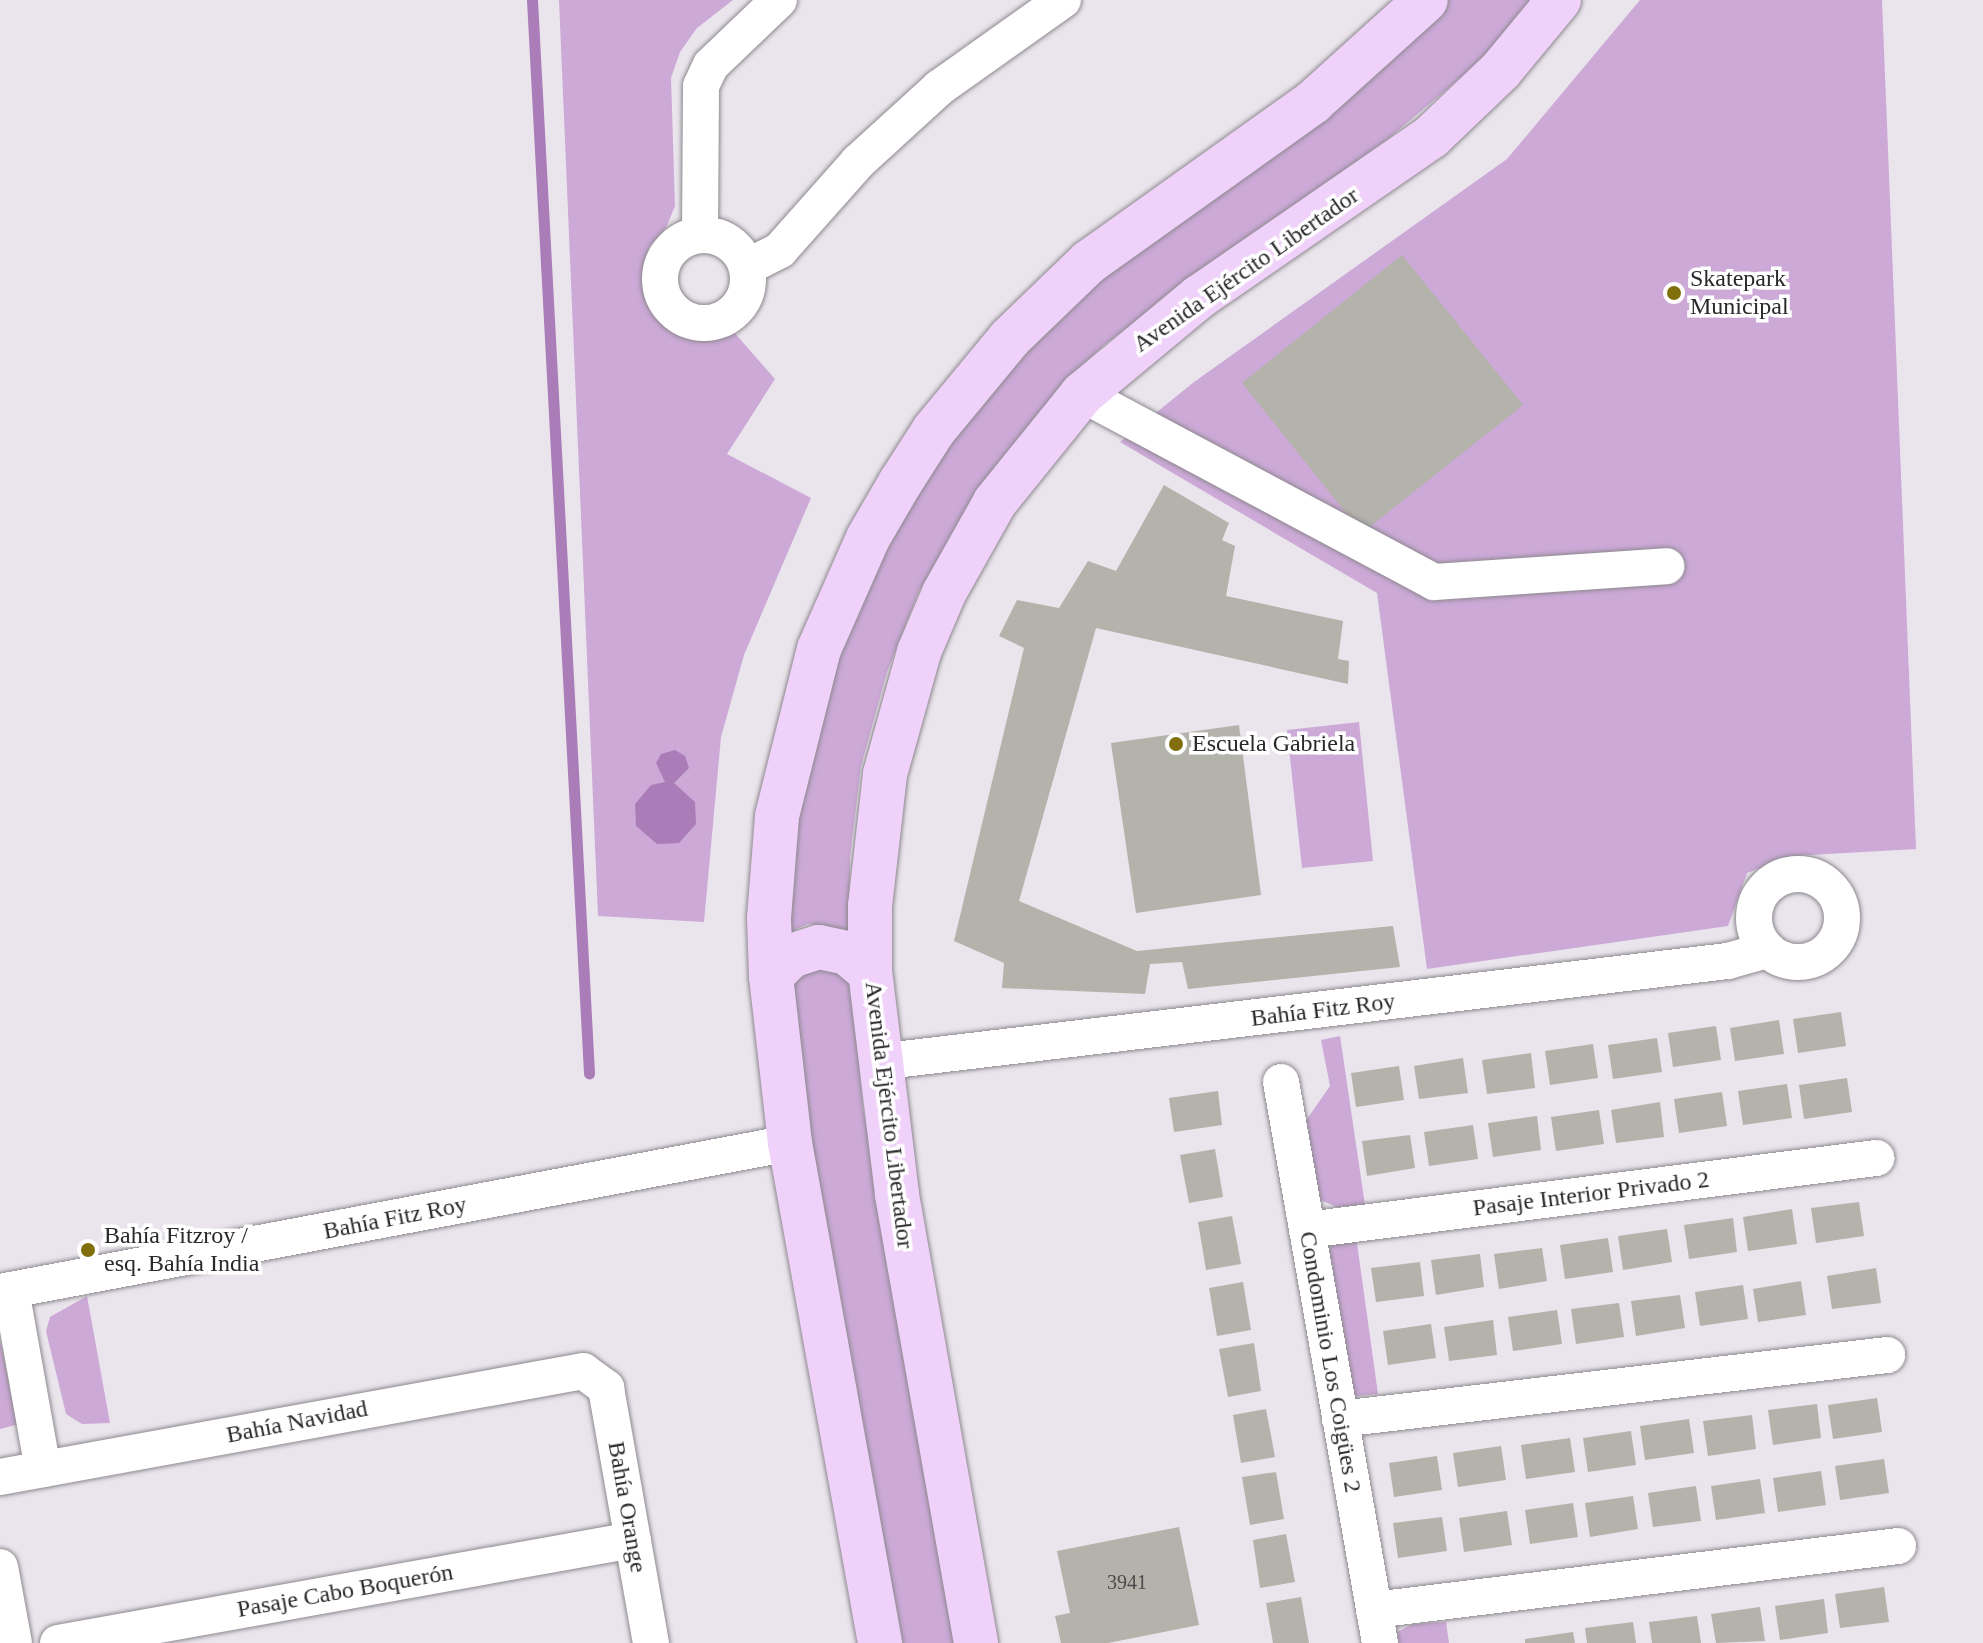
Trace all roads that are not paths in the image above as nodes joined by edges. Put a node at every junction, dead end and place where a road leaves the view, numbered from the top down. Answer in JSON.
{"nodes":[{"id":1,"x":779,"y":0,"type":"edge"},
{"id":2,"x":1063,"y":0,"type":"edge"},
{"id":3,"x":1426,"y":0,"type":"edge"},
{"id":4,"x":1559,"y":0,"type":"edge"},
{"id":5,"x":700,"y":235,"type":"junction"},
{"id":6,"x":747,"y":267,"type":"junction"},
{"id":7,"x":1082,"y":394,"type":"junction"},
{"id":8,"x":1666,"y":566,"type":"dead end"},
{"id":9,"x":1767,"y":950,"type":"dead end"},
{"id":10,"x":870,"y":972,"type":"junction"},
{"id":11,"x":771,"y":976,"type":"junction"},
{"id":12,"x":878,"y":1062,"type":"junction"},
{"id":13,"x":1281,"y":1082,"type":"dead end"},
{"id":14,"x":790,"y":1143,"type":"junction"},
{"id":15,"x":1876,"y":1158,"type":"dead end"},
{"id":16,"x":1307,"y":1230,"type":"junction"},
{"id":17,"x":5,"y":1291,"type":"edge"},
{"id":18,"x":1887,"y":1355,"type":"dead end"},
{"id":19,"x":594,"y":1375,"type":"joint"},
{"id":20,"x":1340,"y":1419,"type":"junction"},
{"id":21,"x":43,"y":1469,"type":"junction"},
{"id":22,"x":0,"y":1477,"type":"edge"},
{"id":23,"x":633,"y":1540,"type":"junction"},
{"id":24,"x":1898,"y":1546,"type":"dead end"},
{"id":25,"x":0,"y":1567,"type":"edge"},
{"id":26,"x":1377,"y":1627,"type":"edge"},
{"id":27,"x":14,"y":1643,"type":"edge"},
{"id":28,"x":58,"y":1643,"type":"edge"},
{"id":29,"x":651,"y":1643,"type":"edge"},
{"id":30,"x":880,"y":1643,"type":"edge"},
{"id":31,"x":976,"y":1643,"type":"edge"}],
"edges":[{"from":1,"to":5,"type":"street"},
{"from":2,"to":6,"type":"street"},
{"from":3,"to":11,"type":"main road"},
{"from":4,"to":7,"type":"main road","name":"Avenida Ejército Libertador"},
{"from":5,"to":6,"type":"street"},
{"from":5,"to":6,"type":"street"},
{"from":7,"to":8,"type":"street"},
{"from":7,"to":10,"type":"main road","name":"Avenida Ejército Libertador"},
{"from":9,"to":12,"type":"street","name":"Bahía Fitz Roy"},
{"from":10,"to":11,"type":"main road"},
{"from":10,"to":12,"type":"main road","name":"Avenida Ejército Libertador"},
{"from":11,"to":14,"type":"main road"},
{"from":12,"to":31,"type":"main road","name":"Avenida Ejército Libertador"},
{"from":13,"to":16,"type":"street","name":"Condominio Los Coigües 2"},
{"from":14,"to":17,"type":"street","name":"Bahía Fitz Roy"},
{"from":14,"to":30,"type":"main road"},
{"from":15,"to":16,"type":"street","name":"Pasaje Interior Privado 2"},
{"from":16,"to":20,"type":"street","name":"Condominio Los Coigües 2"},
{"from":17,"to":21,"type":"street"},
{"from":18,"to":20,"type":"street"},
{"from":19,"to":21,"type":"street","name":"Bahía Navidad"},
{"from":19,"to":23,"type":"street","name":"Bahía Orange"},
{"from":20,"to":26,"type":"street","name":"Condominio Los Coigües 2"},
{"from":21,"to":22,"type":"street","name":"Bahía Navidad"},
{"from":23,"to":28,"type":"street","name":"Pasaje Cabo Boquerón"},
{"from":23,"to":29,"type":"street","name":"Bahía Orange"},
{"from":24,"to":26,"type":"street"},
{"from":25,"to":27,"type":"street"}]}
